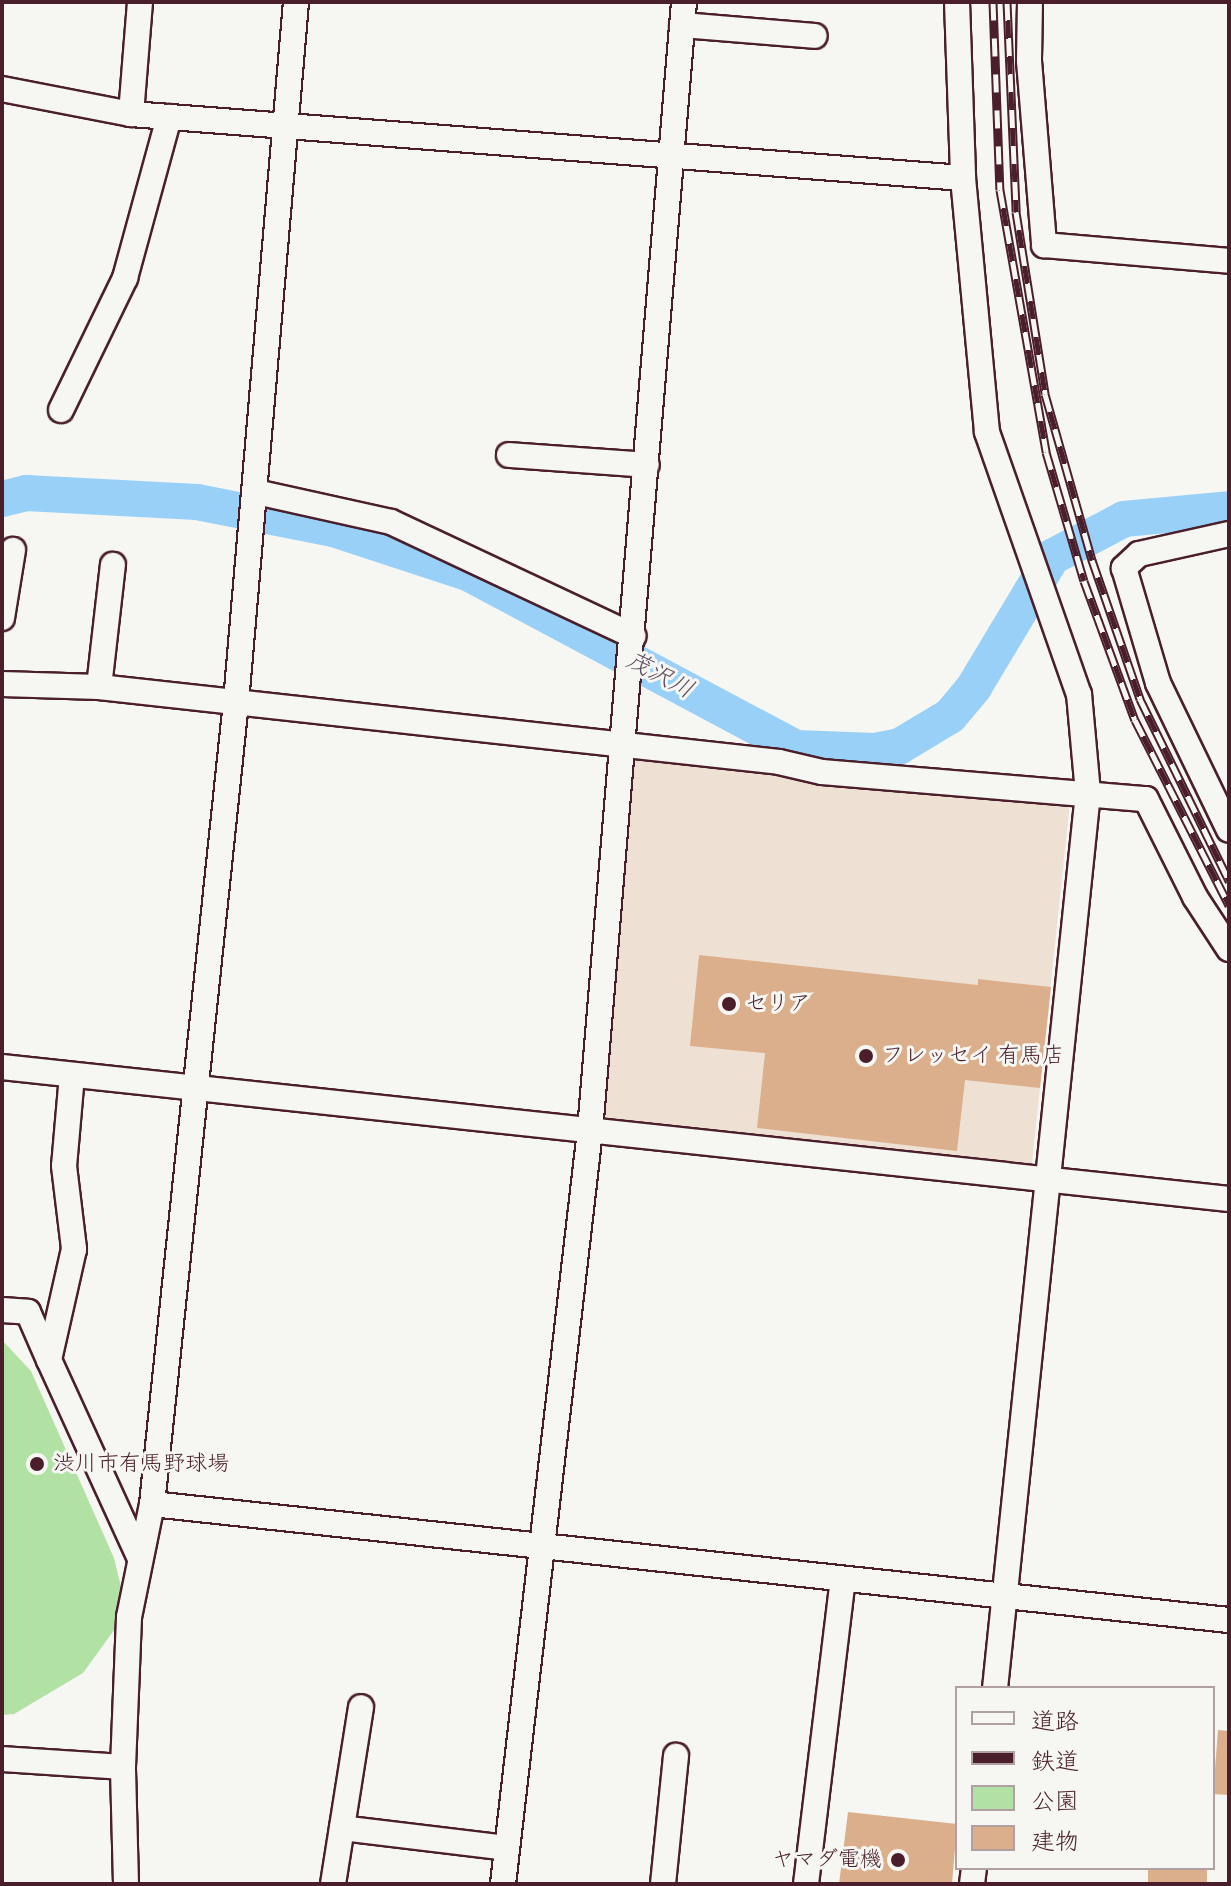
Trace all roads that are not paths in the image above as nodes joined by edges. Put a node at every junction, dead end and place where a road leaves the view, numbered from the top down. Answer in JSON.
{"nodes":[{"id":1,"x":140,"y":2,"type":"edge"},
{"id":2,"x":296,"y":2,"type":"edge"},
{"id":3,"x":957,"y":2,"type":"edge"},
{"id":4,"x":1030,"y":2,"type":"edge"},
{"id":5,"x":683,"y":13,"type":"edge"},
{"id":6,"x":815,"y":36,"type":"dead end"},
{"id":7,"x":2,"y":89,"type":"edge"},
{"id":8,"x":131,"y":114,"type":"junction"},
{"id":9,"x":169,"y":117,"type":"junction"},
{"id":10,"x":287,"y":126,"type":"junction"},
{"id":11,"x":673,"y":158,"type":"junction"},
{"id":12,"x":963,"y":178,"type":"junction"},
{"id":13,"x":1229,"y":261,"type":"edge"},
{"id":14,"x":61,"y":410,"type":"dead end"},
{"id":15,"x":509,"y":455,"type":"dead end"},
{"id":16,"x":647,"y":465,"type":"junction"},
{"id":17,"x":256,"y":494,"type":"junction"},
{"id":18,"x":1229,"y":534,"type":"edge"},
{"id":19,"x":13,"y":550,"type":"dead end"},
{"id":20,"x":113,"y":565,"type":"dead end"},
{"id":21,"x":2,"y":618,"type":"edge"},
{"id":22,"x":633,"y":636,"type":"junction"},
{"id":23,"x":2,"y":684,"type":"edge"},
{"id":24,"x":99,"y":687,"type":"junction"},
{"id":25,"x":236,"y":702,"type":"junction"},
{"id":26,"x":624,"y":744,"type":"junction"},
{"id":27,"x":1088,"y":793,"type":"junction"},
{"id":28,"x":1229,"y":830,"type":"edge"},
{"id":29,"x":1229,"y":949,"type":"edge"},
{"id":30,"x":2,"y":1067,"type":"edge"},
{"id":31,"x":72,"y":1075,"type":"junction"},
{"id":32,"x":193,"y":1088,"type":"junction"},
{"id":33,"x":590,"y":1131,"type":"junction"},
{"id":34,"x":1047,"y":1180,"type":"junction"},
{"id":35,"x":1229,"y":1199,"type":"edge"},
{"id":36,"x":2,"y":1310,"type":"edge"},
{"id":37,"x":49,"y":1360,"type":"junction"},
{"id":38,"x":152,"y":1504,"type":"junction"},
{"id":39,"x":540,"y":1547,"type":"junction"},
{"id":40,"x":140,"y":1559,"type":"junction"},
{"id":41,"x":843,"y":1579,"type":"junction"},
{"id":42,"x":1005,"y":1596,"type":"junction"},
{"id":43,"x":1229,"y":1620,"type":"edge"},
{"id":44,"x":995,"y":1686,"type":"edge"},
{"id":45,"x":361,"y":1707,"type":"dead end"},
{"id":46,"x":676,"y":1756,"type":"dead end"},
{"id":47,"x":2,"y":1759,"type":"edge"},
{"id":48,"x":123,"y":1767,"type":"junction"},
{"id":49,"x":342,"y":1828,"type":"junction"},
{"id":50,"x":507,"y":1848,"type":"junction"},
{"id":51,"x":126,"y":1884,"type":"edge"},
{"id":52,"x":333,"y":1884,"type":"edge"},
{"id":53,"x":503,"y":1884,"type":"edge"},
{"id":54,"x":663,"y":1884,"type":"edge"},
{"id":55,"x":806,"y":1884,"type":"edge"}],
"edges":[{"from":1,"to":8,"type":"street"},
{"from":2,"to":10,"type":"street"},
{"from":3,"to":12,"type":"street"},
{"from":4,"to":13,"type":"street"},
{"from":5,"to":6,"type":"street"},
{"from":5,"to":11,"type":"street"},
{"from":7,"to":8,"type":"street"},
{"from":8,"to":9,"type":"street"},
{"from":9,"to":10,"type":"street"},
{"from":9,"to":14,"type":"street"},
{"from":10,"to":11,"type":"street"},
{"from":10,"to":17,"type":"street"},
{"from":11,"to":12,"type":"street"},
{"from":11,"to":16,"type":"street"},
{"from":12,"to":27,"type":"street"},
{"from":15,"to":16,"type":"street"},
{"from":16,"to":22,"type":"street"},
{"from":17,"to":22,"type":"street"},
{"from":17,"to":25,"type":"street"},
{"from":18,"to":28,"type":"street"},
{"from":19,"to":21,"type":"street"},
{"from":20,"to":24,"type":"street"},
{"from":22,"to":26,"type":"street"},
{"from":23,"to":24,"type":"street"},
{"from":24,"to":25,"type":"street"},
{"from":25,"to":26,"type":"street"},
{"from":25,"to":32,"type":"street"},
{"from":26,"to":27,"type":"street"},
{"from":26,"to":33,"type":"street"},
{"from":27,"to":29,"type":"street"},
{"from":27,"to":34,"type":"street"},
{"from":30,"to":31,"type":"street"},
{"from":31,"to":32,"type":"street"},
{"from":31,"to":37,"type":"street"},
{"from":32,"to":33,"type":"street"},
{"from":32,"to":38,"type":"street"},
{"from":33,"to":34,"type":"street"},
{"from":33,"to":39,"type":"street"},
{"from":34,"to":35,"type":"street"},
{"from":34,"to":42,"type":"street"},
{"from":36,"to":37,"type":"street"},
{"from":37,"to":40,"type":"street"},
{"from":38,"to":39,"type":"street"},
{"from":38,"to":40,"type":"street"},
{"from":39,"to":41,"type":"street"},
{"from":39,"to":50,"type":"street"},
{"from":40,"to":48,"type":"street"},
{"from":41,"to":42,"type":"street"},
{"from":41,"to":55,"type":"street"},
{"from":42,"to":43,"type":"street"},
{"from":42,"to":44,"type":"street"},
{"from":45,"to":49,"type":"street"},
{"from":46,"to":54,"type":"street"},
{"from":47,"to":48,"type":"street"},
{"from":48,"to":51,"type":"street"},
{"from":49,"to":50,"type":"street"},
{"from":49,"to":52,"type":"street"},
{"from":50,"to":53,"type":"street"}]}
